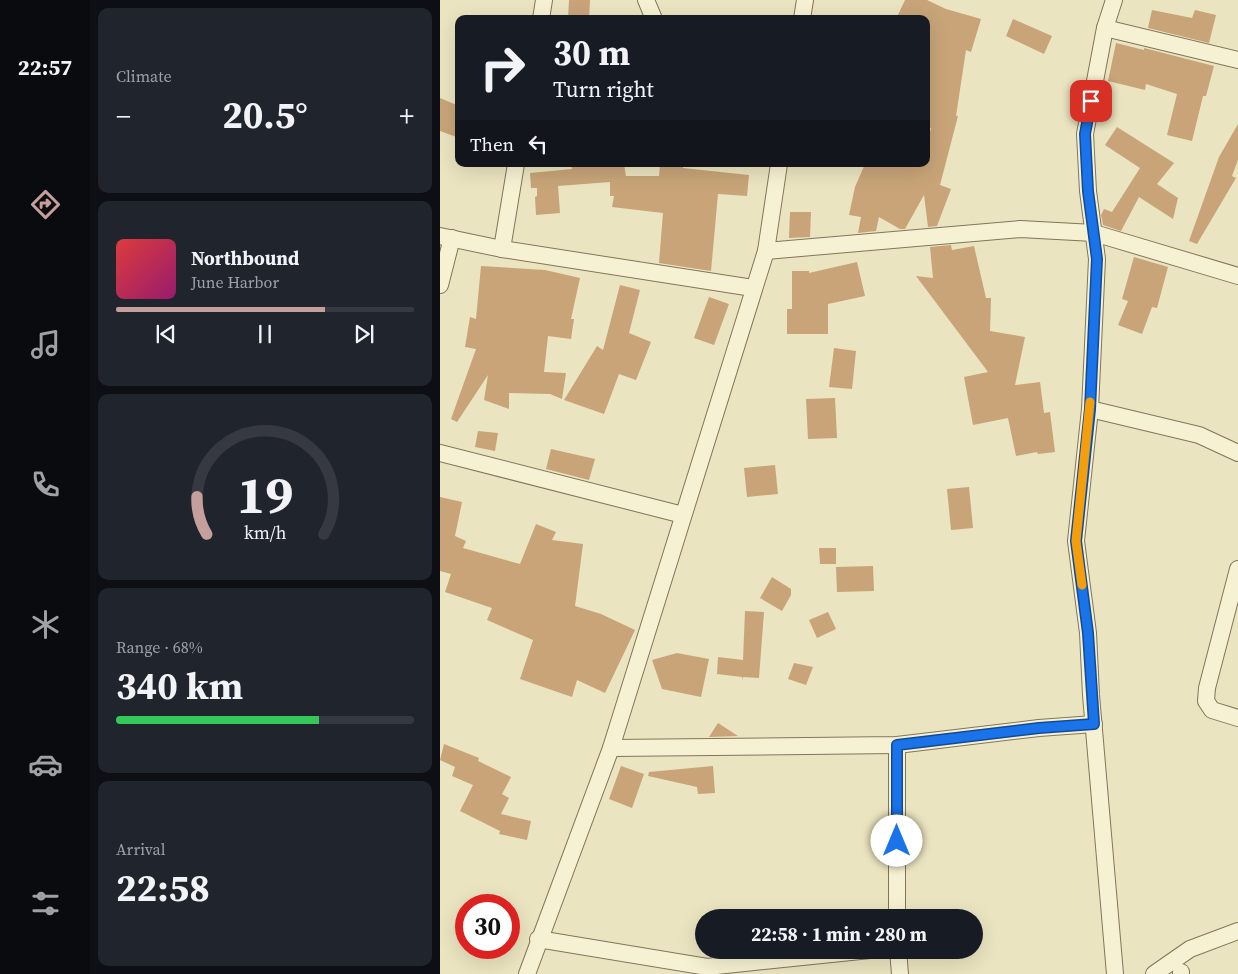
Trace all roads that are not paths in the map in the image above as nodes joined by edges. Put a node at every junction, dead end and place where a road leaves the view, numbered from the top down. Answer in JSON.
{"nodes":[{"id":1,"x":544,"y":0,"type":"edge"},
{"id":2,"x":646,"y":0,"type":"edge"},
{"id":3,"x":805,"y":0,"type":"edge"},
{"id":4,"x":1114,"y":0,"type":"edge"},
{"id":5,"x":542,"y":15,"type":"edge"},
{"id":6,"x":652,"y":15,"type":"edge"},
{"id":7,"x":803,"y":15,"type":"edge"},
{"id":8,"x":1105,"y":28,"type":"junction"},
{"id":9,"x":1238,"y":60,"type":"edge"},
{"id":10,"x":516,"y":167,"type":"edge"},
{"id":11,"x":779,"y":167,"type":"edge"},
{"id":12,"x":1094,"y":233,"type":"junction"},
{"id":13,"x":446,"y":237,"type":"edge"},
{"id":14,"x":502,"y":250,"type":"junction"},
{"id":15,"x":766,"y":251,"type":"junction"},
{"id":16,"x":1238,"y":276,"type":"edge"},
{"id":17,"x":440,"y":285,"type":"edge"},
{"id":18,"x":753,"y":288,"type":"junction"},
{"id":19,"x":1090,"y":409,"type":"junction"},
{"id":20,"x":440,"y":452,"type":"edge"},
{"id":21,"x":1238,"y":453,"type":"edge"},
{"id":22,"x":683,"y":515,"type":"junction"},
{"id":23,"x":1238,"y":568,"type":"edge"},
{"id":24,"x":1238,"y":718,"type":"edge"},
{"id":25,"x":1094,"y":724,"type":"junction"},
{"id":26,"x":897,"y":745,"type":"junction"},
{"id":27,"x":611,"y":748,"type":"junction"},
{"id":28,"x":898,"y":909,"type":"edge"},
{"id":29,"x":1238,"y":931,"type":"edge"},
{"id":30,"x":538,"y":939,"type":"junction"},
{"id":31,"x":784,"y":959,"type":"edge"},
{"id":32,"x":899,"y":959,"type":"edge"},
{"id":33,"x":527,"y":974,"type":"edge"},
{"id":34,"x":900,"y":974,"type":"edge"},
{"id":35,"x":1115,"y":974,"type":"edge"},
{"id":36,"x":1154,"y":974,"type":"edge"}],
"edges":[{"from":1,"to":5,"type":"street"},
{"from":2,"to":6,"type":"street"},
{"from":3,"to":7,"type":"street"},
{"from":4,"to":8,"type":"street"},
{"from":8,"to":9,"type":"street"},
{"from":8,"to":12,"type":"street"},
{"from":10,"to":14,"type":"street"},
{"from":11,"to":15,"type":"street"},
{"from":12,"to":15,"type":"street"},
{"from":12,"to":16,"type":"street"},
{"from":12,"to":19,"type":"street"},
{"from":13,"to":14,"type":"street"},
{"from":13,"to":17,"type":"street"},
{"from":14,"to":18,"type":"street"},
{"from":15,"to":18,"type":"street"},
{"from":18,"to":22,"type":"street"},
{"from":19,"to":21,"type":"street"},
{"from":19,"to":25,"type":"street"},
{"from":20,"to":22,"type":"street"},
{"from":22,"to":27,"type":"street"},
{"from":23,"to":24,"type":"street"},
{"from":25,"to":26,"type":"street"},
{"from":25,"to":35,"type":"street"},
{"from":26,"to":27,"type":"street"},
{"from":26,"to":28,"type":"street"},
{"from":27,"to":30,"type":"street"},
{"from":29,"to":36,"type":"street"},
{"from":30,"to":31,"type":"street"},
{"from":30,"to":33,"type":"street"},
{"from":32,"to":34,"type":"street"}]}
